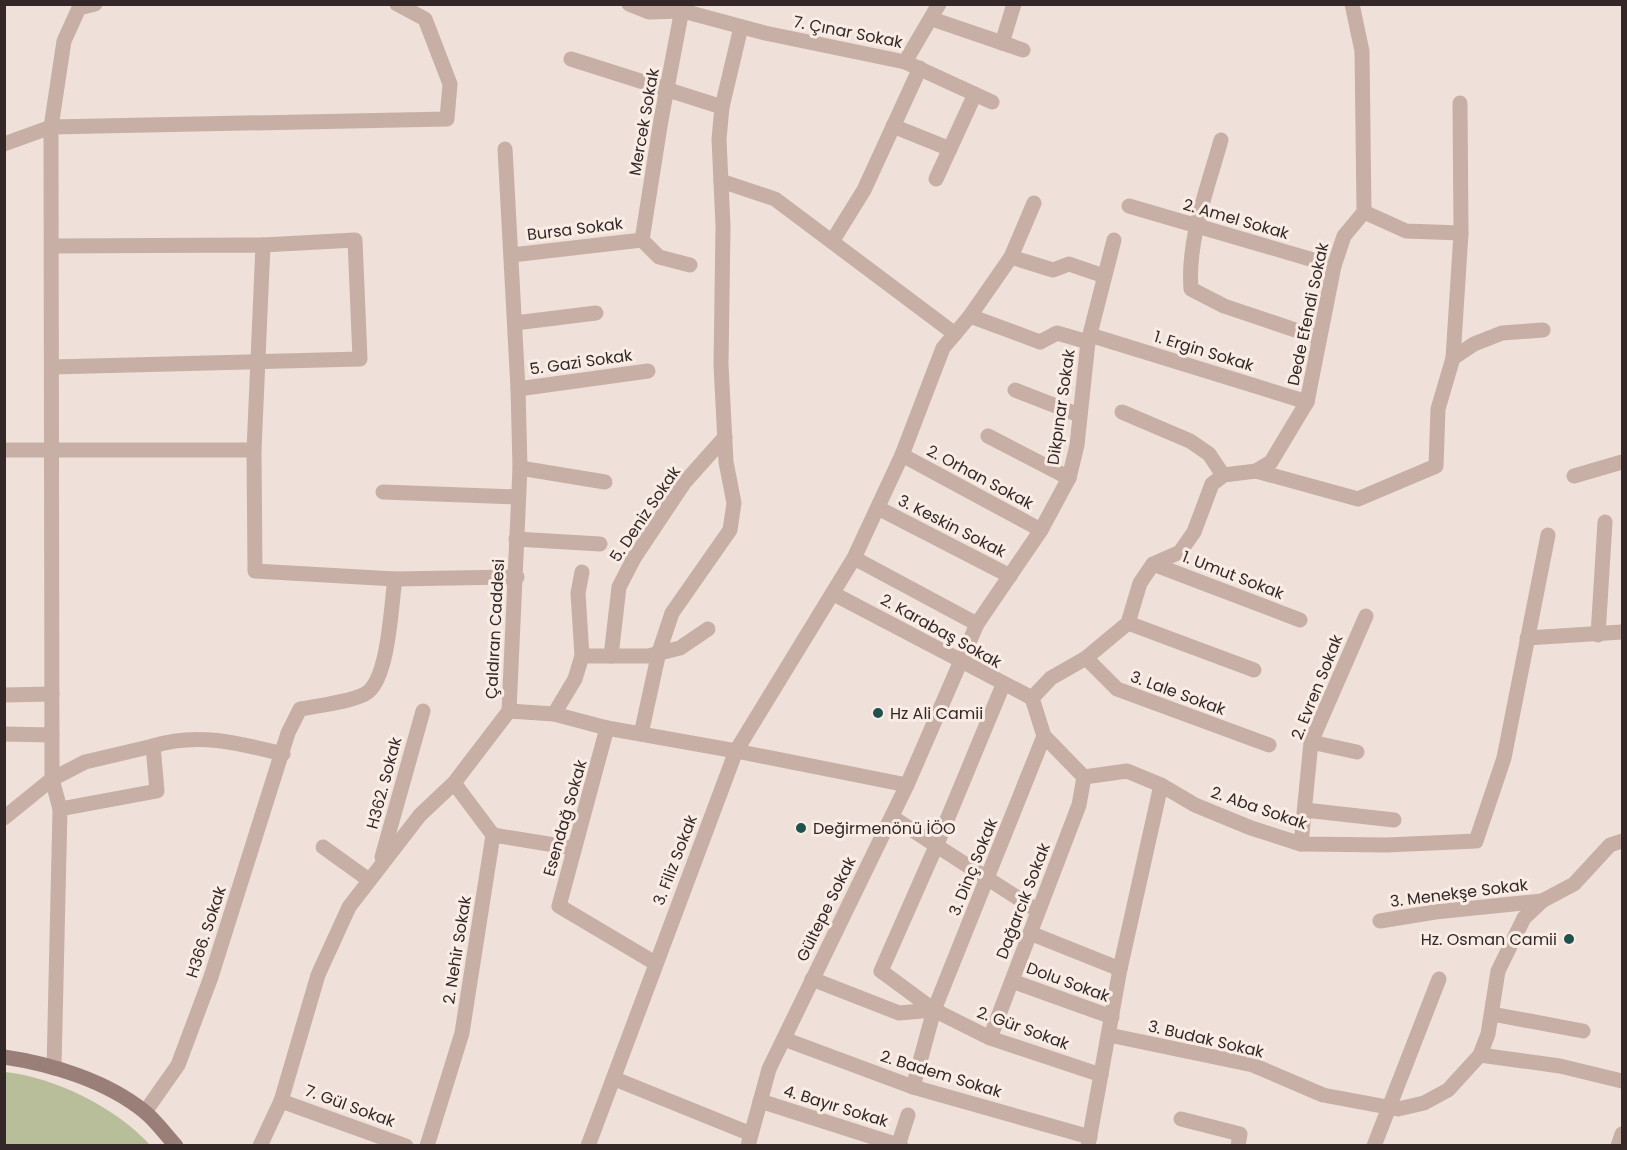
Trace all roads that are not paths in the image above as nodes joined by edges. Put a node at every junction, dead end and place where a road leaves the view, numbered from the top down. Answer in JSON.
{"nodes":[{"id":1,"x":95,"y":4,"type":"edge"},
{"id":2,"x":397,"y":4,"type":"edge"},
{"id":3,"x":629,"y":4,"type":"edge"},
{"id":4,"x":939,"y":4,"type":"edge"},
{"id":5,"x":1014,"y":4,"type":"edge"},
{"id":6,"x":1352,"y":4,"type":"edge"},
{"id":7,"x":76,"y":6,"type":"edge"},
{"id":8,"x":683,"y":8,"type":"edge"},
{"id":9,"x":932,"y":19,"type":"junction"},
{"id":10,"x":741,"y":27,"type":"junction"},
{"id":11,"x":1002,"y":43,"type":"junction"},
{"id":12,"x":1023,"y":50,"type":"dead end"},
{"id":13,"x":571,"y":59,"type":"dead end"},
{"id":14,"x":905,"y":62,"type":"junction"},
{"id":15,"x":920,"y":69,"type":"junction"},
{"id":16,"x":667,"y":90,"type":"junction"},
{"id":17,"x":975,"y":94,"type":"junction"},
{"id":18,"x":992,"y":102,"type":"dead end"},
{"id":19,"x":1460,"y":103,"type":"dead end"},
{"id":20,"x":722,"y":107,"type":"junction"},
{"id":21,"x":893,"y":126,"type":"junction"},
{"id":22,"x":51,"y":127,"type":"junction"},
{"id":23,"x":1221,"y":140,"type":"dead end"},
{"id":24,"x":4,"y":144,"type":"edge"},
{"id":25,"x":505,"y":149,"type":"dead end"},
{"id":26,"x":950,"y":149,"type":"junction"},
{"id":27,"x":936,"y":179,"type":"dead end"},
{"id":28,"x":721,"y":181,"type":"junction"},
{"id":29,"x":1034,"y":203,"type":"dead end"},
{"id":30,"x":1129,"y":206,"type":"dead end"},
{"id":31,"x":1364,"y":212,"type":"junction"},
{"id":32,"x":1198,"y":227,"type":"junction"},
{"id":33,"x":1461,"y":233,"type":"junction"},
{"id":34,"x":642,"y":240,"type":"junction"},
{"id":35,"x":833,"y":240,"type":"junction"},
{"id":36,"x":1114,"y":240,"type":"dead end"},
{"id":37,"x":263,"y":245,"type":"junction"},
{"id":38,"x":52,"y":246,"type":"junction"},
{"id":39,"x":512,"y":255,"type":"junction"},
{"id":40,"x":1011,"y":257,"type":"junction"},
{"id":41,"x":690,"y":265,"type":"dead end"},
{"id":42,"x":1334,"y":266,"type":"junction"},
{"id":43,"x":1104,"y":276,"type":"junction"},
{"id":44,"x":596,"y":313,"type":"dead end"},
{"id":45,"x":970,"y":316,"type":"junction"},
{"id":46,"x":515,"y":323,"type":"junction"},
{"id":47,"x":1543,"y":330,"type":"dead end"},
{"id":48,"x":955,"y":334,"type":"junction"},
{"id":49,"x":1089,"y":338,"type":"junction"},
{"id":50,"x":1319,"y":338,"type":"junction"},
{"id":51,"x":1453,"y":358,"type":"junction"},
{"id":52,"x":258,"y":363,"type":"junction"},
{"id":53,"x":52,"y":367,"type":"junction"},
{"id":54,"x":648,"y":371,"type":"dead end"},
{"id":55,"x":518,"y":389,"type":"junction"},
{"id":56,"x":1015,"y":390,"type":"dead end"},
{"id":57,"x":1307,"y":402,"type":"junction"},
{"id":58,"x":1122,"y":412,"type":"dead end"},
{"id":59,"x":1079,"y":415,"type":"junction"},
{"id":60,"x":988,"y":436,"type":"dead end"},
{"id":61,"x":725,"y":437,"type":"junction"},
{"id":62,"x":4,"y":450,"type":"edge"},
{"id":63,"x":53,"y":450,"type":"junction"},
{"id":64,"x":254,"y":450,"type":"junction"},
{"id":65,"x":902,"y":455,"type":"junction"},
{"id":66,"x":1623,"y":462,"type":"edge"},
{"id":67,"x":520,"y":468,"type":"junction"},
{"id":68,"x":1256,"y":471,"type":"junction"},
{"id":69,"x":1223,"y":475,"type":"junction"},
{"id":70,"x":1574,"y":476,"type":"dead end"},
{"id":71,"x":1069,"y":478,"type":"junction"},
{"id":72,"x":605,"y":482,"type":"dead end"},
{"id":73,"x":383,"y":492,"type":"dead end"},
{"id":74,"x":518,"y":497,"type":"junction"},
{"id":75,"x":878,"y":508,"type":"junction"},
{"id":76,"x":1605,"y":522,"type":"dead end"},
{"id":77,"x":1041,"y":530,"type":"junction"},
{"id":78,"x":1548,"y":535,"type":"dead end"},
{"id":79,"x":516,"y":539,"type":"junction"},
{"id":80,"x":600,"y":544,"type":"dead end"},
{"id":81,"x":854,"y":558,"type":"junction"},
{"id":82,"x":1153,"y":564,"type":"junction"},
{"id":83,"x":582,"y":572,"type":"dead end"},
{"id":84,"x":1010,"y":576,"type":"junction"},
{"id":85,"x":517,"y":577,"type":"junction"},
{"id":86,"x":395,"y":579,"type":"junction"},
{"id":87,"x":834,"y":594,"type":"junction"},
{"id":88,"x":1366,"y":616,"type":"dead end"},
{"id":89,"x":1300,"y":620,"type":"dead end"},
{"id":90,"x":1128,"y":623,"type":"junction"},
{"id":91,"x":976,"y":624,"type":"junction"},
{"id":92,"x":708,"y":629,"type":"dead end"},
{"id":93,"x":1623,"y":632,"type":"edge"},
{"id":94,"x":1598,"y":635,"type":"junction"},
{"id":95,"x":1527,"y":638,"type":"junction"},
{"id":96,"x":659,"y":652,"type":"junction"},
{"id":97,"x":582,"y":656,"type":"junction"},
{"id":98,"x":611,"y":656,"type":"junction"},
{"id":99,"x":1086,"y":658,"type":"junction"},
{"id":100,"x":961,"y":660,"type":"junction"},
{"id":101,"x":1254,"y":670,"type":"dead end"},
{"id":102,"x":1003,"y":685,"type":"junction"},
{"id":103,"x":52,"y":694,"type":"junction"},
{"id":104,"x":4,"y":695,"type":"edge"},
{"id":105,"x":1032,"y":698,"type":"junction"},
{"id":106,"x":423,"y":711,"type":"dead end"},
{"id":107,"x":509,"y":711,"type":"junction"},
{"id":108,"x":554,"y":714,"type":"junction"},
{"id":109,"x":608,"y":729,"type":"junction"},
{"id":110,"x":4,"y":734,"type":"edge"},
{"id":111,"x":641,"y":734,"type":"junction"},
{"id":112,"x":52,"y":735,"type":"junction"},
{"id":113,"x":1044,"y":736,"type":"junction"},
{"id":114,"x":1311,"y":742,"type":"junction"},
{"id":115,"x":1269,"y":745,"type":"dead end"},
{"id":116,"x":153,"y":746,"type":"junction"},
{"id":117,"x":736,"y":751,"type":"junction"},
{"id":118,"x":1357,"y":752,"type":"dead end"},
{"id":119,"x":283,"y":754,"type":"junction"},
{"id":120,"x":1084,"y":777,"type":"junction"},
{"id":121,"x":52,"y":779,"type":"junction"},
{"id":122,"x":454,"y":783,"type":"junction"},
{"id":123,"x":907,"y":785,"type":"junction"},
{"id":124,"x":1161,"y":785,"type":"junction"},
{"id":125,"x":60,"y":809,"type":"junction"},
{"id":126,"x":1305,"y":810,"type":"junction"},
{"id":127,"x":892,"y":817,"type":"junction"},
{"id":128,"x":4,"y":819,"type":"edge"},
{"id":129,"x":1394,"y":820,"type":"dead end"},
{"id":130,"x":494,"y":836,"type":"junction"},
{"id":131,"x":1623,"y":841,"type":"edge"},
{"id":132,"x":937,"y":844,"type":"junction"},
{"id":133,"x":1301,"y":844,"type":"junction"},
{"id":134,"x":323,"y":847,"type":"dead end"},
{"id":135,"x":573,"y":848,"type":"junction"},
{"id":136,"x":380,"y":865,"type":"junction"},
{"id":137,"x":989,"y":877,"type":"junction"},
{"id":138,"x":369,"y":880,"type":"junction"},
{"id":139,"x":1542,"y":901,"type":"junction"},
{"id":140,"x":1038,"y":911,"type":"junction"},
{"id":141,"x":1380,"y":921,"type":"dead end"},
{"id":142,"x":1030,"y":933,"type":"junction"},
{"id":143,"x":656,"y":963,"type":"junction"},
{"id":144,"x":1120,"y":969,"type":"junction"},
{"id":145,"x":812,"y":979,"type":"junction"},
{"id":146,"x":1439,"y":979,"type":"dead end"},
{"id":147,"x":1011,"y":981,"type":"junction"},
{"id":148,"x":934,"y":1010,"type":"junction"},
{"id":149,"x":1492,"y":1014,"type":"junction"},
{"id":150,"x":1112,"y":1017,"type":"junction"},
{"id":151,"x":1583,"y":1031,"type":"dead end"},
{"id":152,"x":1109,"y":1035,"type":"junction"},
{"id":153,"x":990,"y":1038,"type":"junction"},
{"id":154,"x":784,"y":1039,"type":"junction"},
{"id":155,"x":1480,"y":1055,"type":"junction"},
{"id":156,"x":4,"y":1057,"type":"edge"},
{"id":157,"x":54,"y":1068,"type":"junction"},
{"id":158,"x":1101,"y":1075,"type":"junction"},
{"id":159,"x":615,"y":1079,"type":"junction"},
{"id":160,"x":1623,"y":1082,"type":"edge"},
{"id":161,"x":913,"y":1087,"type":"junction"},
{"id":162,"x":281,"y":1101,"type":"junction"},
{"id":163,"x":760,"y":1101,"type":"junction"},
{"id":164,"x":1393,"y":1108,"type":"junction"},
{"id":165,"x":145,"y":1112,"type":"junction"},
{"id":166,"x":908,"y":1114,"type":"dead end"},
{"id":167,"x":1181,"y":1119,"type":"dead end"},
{"id":168,"x":1623,"y":1134,"type":"edge"},
{"id":169,"x":750,"y":1140,"type":"edge"},
{"id":170,"x":1239,"y":1140,"type":"edge"},
{"id":171,"x":1089,"y":1141,"type":"edge"},
{"id":172,"x":899,"y":1145,"type":"edge"},
{"id":173,"x":176,"y":1146,"type":"edge"},
{"id":174,"x":260,"y":1146,"type":"edge"},
{"id":175,"x":406,"y":1146,"type":"edge"},
{"id":176,"x":427,"y":1146,"type":"edge"},
{"id":177,"x":588,"y":1146,"type":"edge"},
{"id":178,"x":1374,"y":1146,"type":"edge"},
{"id":179,"x":1618,"y":1146,"type":"edge"}],
"edges":[{"from":1,"to":7,"type":"street"},
{"from":2,"to":22,"type":"street"},
{"from":3,"to":8,"type":"street","name":"7. Çınar Sokak"},
{"from":4,"to":9,"type":"street"},
{"from":5,"to":11,"type":"street"},
{"from":6,"to":31,"type":"street"},
{"from":7,"to":22,"type":"street"},
{"from":8,"to":10,"type":"street","name":"7. Çınar Sokak"},
{"from":8,"to":16,"type":"street","name":"Mercek Sokak"},
{"from":9,"to":11,"type":"street"},
{"from":9,"to":14,"type":"street"},
{"from":10,"to":14,"type":"street","name":"7. Çınar Sokak"},
{"from":10,"to":20,"type":"street"},
{"from":11,"to":12,"type":"street"},
{"from":13,"to":16,"type":"street"},
{"from":14,"to":15,"type":"street","name":"7. Çınar Sokak"},
{"from":15,"to":17,"type":"street","name":"7. Çınar Sokak"},
{"from":15,"to":21,"type":"street"},
{"from":16,"to":20,"type":"street"},
{"from":16,"to":34,"type":"street","name":"Mercek Sokak"},
{"from":17,"to":18,"type":"street","name":"7. Çınar Sokak"},
{"from":17,"to":26,"type":"street"},
{"from":19,"to":33,"type":"street"},
{"from":20,"to":28,"type":"street"},
{"from":21,"to":26,"type":"street"},
{"from":21,"to":35,"type":"street"},
{"from":22,"to":24,"type":"street"},
{"from":22,"to":38,"type":"street"},
{"from":23,"to":32,"type":"street"},
{"from":25,"to":39,"type":"street","name":"Çaldıran Caddesi"},
{"from":26,"to":27,"type":"street"},
{"from":28,"to":35,"type":"street"},
{"from":28,"to":61,"type":"street"},
{"from":29,"to":40,"type":"street","name":"3. Filiz Sokak"},
{"from":30,"to":32,"type":"street","name":"2. Amel Sokak"},
{"from":31,"to":33,"type":"street"},
{"from":31,"to":42,"type":"street","name":"Dede Efendi Sokak"},
{"from":32,"to":42,"type":"street","name":"2. Amel Sokak"},
{"from":32,"to":50,"type":"street"},
{"from":33,"to":51,"type":"street"},
{"from":34,"to":39,"type":"street","name":"Bursa Sokak"},
{"from":34,"to":41,"type":"street"},
{"from":35,"to":48,"type":"street"},
{"from":36,"to":43,"type":"street","name":"Dikpınar Sokak"},
{"from":37,"to":38,"type":"street"},
{"from":37,"to":52,"type":"street"},
{"from":37,"to":52,"type":"street"},
{"from":38,"to":53,"type":"street"},
{"from":39,"to":46,"type":"street","name":"Çaldıran Caddesi"},
{"from":40,"to":43,"type":"street"},
{"from":40,"to":45,"type":"street","name":"3. Filiz Sokak"},
{"from":42,"to":50,"type":"street","name":"Dede Efendi Sokak"},
{"from":43,"to":49,"type":"street","name":"Dikpınar Sokak"},
{"from":44,"to":46,"type":"street"},
{"from":45,"to":48,"type":"street","name":"3. Filiz Sokak"},
{"from":45,"to":49,"type":"street","name":"1. Ergin Sokak"},
{"from":46,"to":55,"type":"street","name":"Çaldıran Caddesi"},
{"from":47,"to":51,"type":"street"},
{"from":48,"to":65,"type":"street","name":"3. Filiz Sokak"},
{"from":49,"to":57,"type":"street","name":"1. Ergin Sokak"},
{"from":49,"to":59,"type":"street","name":"Dikpınar Sokak"},
{"from":50,"to":57,"type":"street","name":"Dede Efendi Sokak"},
{"from":51,"to":68,"type":"street"},
{"from":52,"to":53,"type":"street"},
{"from":52,"to":64,"type":"street"},
{"from":53,"to":63,"type":"street"},
{"from":54,"to":55,"type":"street","name":"5. Gazi Sokak"},
{"from":55,"to":67,"type":"street","name":"Çaldıran Caddesi"},
{"from":56,"to":59,"type":"street"},
{"from":57,"to":68,"type":"street","name":"Dede Efendi Sokak"},
{"from":58,"to":69,"type":"street"},
{"from":59,"to":71,"type":"street","name":"Dikpınar Sokak"},
{"from":60,"to":71,"type":"street"},
{"from":61,"to":96,"type":"street"},
{"from":61,"to":98,"type":"street","name":"5. Deniz Sokak"},
{"from":62,"to":63,"type":"street"},
{"from":63,"to":64,"type":"street"},
{"from":63,"to":103,"type":"street"},
{"from":64,"to":86,"type":"street"},
{"from":65,"to":75,"type":"street","name":"3. Filiz Sokak"},
{"from":65,"to":77,"type":"street","name":"2. Orhan Sokak"},
{"from":66,"to":70,"type":"street"},
{"from":67,"to":72,"type":"street"},
{"from":67,"to":74,"type":"street","name":"Çaldıran Caddesi"},
{"from":68,"to":69,"type":"street"},
{"from":69,"to":82,"type":"street"},
{"from":71,"to":77,"type":"street","name":"Dikpınar Sokak"},
{"from":73,"to":74,"type":"street"},
{"from":74,"to":79,"type":"street","name":"Çaldıran Caddesi"},
{"from":75,"to":81,"type":"street","name":"3. Filiz Sokak"},
{"from":75,"to":84,"type":"street","name":"3. Keskin Sokak"},
{"from":76,"to":94,"type":"street"},
{"from":77,"to":84,"type":"street","name":"Dikpınar Sokak"},
{"from":78,"to":95,"type":"street"},
{"from":79,"to":80,"type":"street"},
{"from":79,"to":85,"type":"street","name":"Çaldıran Caddesi"},
{"from":81,"to":87,"type":"street","name":"3. Filiz Sokak"},
{"from":81,"to":91,"type":"street"},
{"from":82,"to":89,"type":"street","name":"1. Umut Sokak"},
{"from":82,"to":90,"type":"street"},
{"from":83,"to":97,"type":"street"},
{"from":84,"to":91,"type":"street","name":"Dikpınar Sokak"},
{"from":85,"to":86,"type":"street"},
{"from":85,"to":107,"type":"street","name":"Çaldıran Caddesi"},
{"from":86,"to":119,"type":"street","name":"H366. Sokak"},
{"from":87,"to":100,"type":"street","name":"2. Karabaş Sokak"},
{"from":87,"to":117,"type":"street","name":"3. Filiz Sokak"},
{"from":88,"to":114,"type":"street","name":"2. Evren Sokak"},
{"from":90,"to":99,"type":"street"},
{"from":90,"to":101,"type":"street"},
{"from":91,"to":100,"type":"street","name":"Dikpınar Sokak"},
{"from":92,"to":96,"type":"street"},
{"from":93,"to":94,"type":"street"},
{"from":94,"to":95,"type":"street"},
{"from":95,"to":133,"type":"street","name":"2. Aba Sokak"},
{"from":96,"to":98,"type":"street"},
{"from":96,"to":111,"type":"street"},
{"from":97,"to":98,"type":"street"},
{"from":97,"to":108,"type":"street"},
{"from":99,"to":105,"type":"street"},
{"from":99,"to":115,"type":"street","name":"3. Lale Sokak"},
{"from":100,"to":102,"type":"street","name":"2. Karabaş Sokak"},
{"from":100,"to":123,"type":"street","name":"Gültepe Sokak"},
{"from":102,"to":105,"type":"street","name":"2. Karabaş Sokak"},
{"from":102,"to":132,"type":"street"},
{"from":103,"to":104,"type":"street"},
{"from":103,"to":112,"type":"street"},
{"from":105,"to":113,"type":"street"},
{"from":106,"to":136,"type":"street","name":"H362. Sokak"},
{"from":107,"to":108,"type":"street"},
{"from":107,"to":122,"type":"street","name":"Çaldıran Caddesi"},
{"from":108,"to":109,"type":"street"},
{"from":109,"to":111,"type":"street"},
{"from":109,"to":135,"type":"street","name":"Esendağ Sokak"},
{"from":110,"to":112,"type":"street"},
{"from":111,"to":117,"type":"street"},
{"from":112,"to":121,"type":"street"},
{"from":113,"to":120,"type":"street"},
{"from":113,"to":137,"type":"street","name":"3. Dinç Sokak"},
{"from":114,"to":118,"type":"street"},
{"from":114,"to":126,"type":"street","name":"2. Evren Sokak"},
{"from":116,"to":119,"type":"street"},
{"from":116,"to":121,"type":"street"},
{"from":116,"to":125,"type":"street"},
{"from":117,"to":123,"type":"street"},
{"from":117,"to":143,"type":"street","name":"3. Filiz Sokak"},
{"from":119,"to":165,"type":"street","name":"H366. Sokak"},
{"from":120,"to":124,"type":"street","name":"2. Aba Sokak"},
{"from":120,"to":140,"type":"street","name":"Dağarcık Sokak"},
{"from":121,"to":125,"type":"street"},
{"from":121,"to":128,"type":"street"},
{"from":122,"to":130,"type":"street"},
{"from":122,"to":136,"type":"street","name":"Çaldıran Caddesi"},
{"from":123,"to":127,"type":"street","name":"Gültepe Sokak"},
{"from":124,"to":133,"type":"street","name":"2. Aba Sokak"},
{"from":124,"to":144,"type":"street"},
{"from":125,"to":157,"type":"street"},
{"from":126,"to":129,"type":"street"},
{"from":126,"to":133,"type":"street","name":"2. Evren Sokak"},
{"from":127,"to":132,"type":"street"},
{"from":127,"to":145,"type":"street","name":"Gültepe Sokak"},
{"from":130,"to":135,"type":"street"},
{"from":130,"to":176,"type":"street","name":"2. Nehir Sokak"},
{"from":131,"to":139,"type":"street"},
{"from":132,"to":137,"type":"street"},
{"from":132,"to":148,"type":"street","name":"2. Gür Sokak"},
{"from":134,"to":138,"type":"street"},
{"from":135,"to":143,"type":"street","name":"Esendağ Sokak"},
{"from":136,"to":138,"type":"street","name":"Çaldıran Caddesi"},
{"from":137,"to":140,"type":"street"},
{"from":137,"to":148,"type":"street","name":"3. Dinç Sokak"},
{"from":138,"to":162,"type":"street","name":"Çaldıran Caddesi"},
{"from":139,"to":141,"type":"street","name":"3. Menekşe Sokak"},
{"from":139,"to":149,"type":"street"},
{"from":140,"to":142,"type":"street","name":"Dağarcık Sokak"},
{"from":142,"to":144,"type":"street"},
{"from":142,"to":147,"type":"street","name":"Dağarcık Sokak"},
{"from":143,"to":159,"type":"street","name":"3. Filiz Sokak"},
{"from":144,"to":150,"type":"street"},
{"from":145,"to":148,"type":"street"},
{"from":145,"to":154,"type":"street","name":"Gültepe Sokak"},
{"from":146,"to":164,"type":"street"},
{"from":147,"to":150,"type":"street","name":"Dolu Sokak"},
{"from":147,"to":153,"type":"street","name":"Dağarcık Sokak"},
{"from":148,"to":153,"type":"street","name":"2. Gür Sokak"},
{"from":148,"to":161,"type":"street","name":"3. Dinç Sokak"},
{"from":149,"to":151,"type":"street"},
{"from":149,"to":155,"type":"street"},
{"from":150,"to":152,"type":"street"},
{"from":152,"to":158,"type":"street"},
{"from":152,"to":164,"type":"street","name":"3. Budak Sokak"},
{"from":153,"to":158,"type":"street","name":"2. Gür Sokak"},
{"from":154,"to":161,"type":"street","name":"2. Badem Sokak"},
{"from":154,"to":163,"type":"street","name":"Gültepe Sokak"},
{"from":155,"to":160,"type":"street"},
{"from":155,"to":164,"type":"street"},
{"from":156,"to":157,"type":"street"},
{"from":157,"to":165,"type":"street"},
{"from":158,"to":171,"type":"street"},
{"from":159,"to":169,"type":"street"},
{"from":159,"to":177,"type":"street","name":"3. Filiz Sokak"},
{"from":161,"to":171,"type":"street","name":"2. Badem Sokak"},
{"from":162,"to":174,"type":"street","name":"Çaldıran Caddesi"},
{"from":162,"to":175,"type":"street","name":"7. Gül Sokak"},
{"from":163,"to":169,"type":"street","name":"Gültepe Sokak"},
{"from":163,"to":172,"type":"street","name":"4. Bayır Sokak"},
{"from":164,"to":178,"type":"street"},
{"from":165,"to":173,"type":"street"},
{"from":166,"to":172,"type":"street"},
{"from":167,"to":170,"type":"street"},
{"from":168,"to":179,"type":"street"}]}
